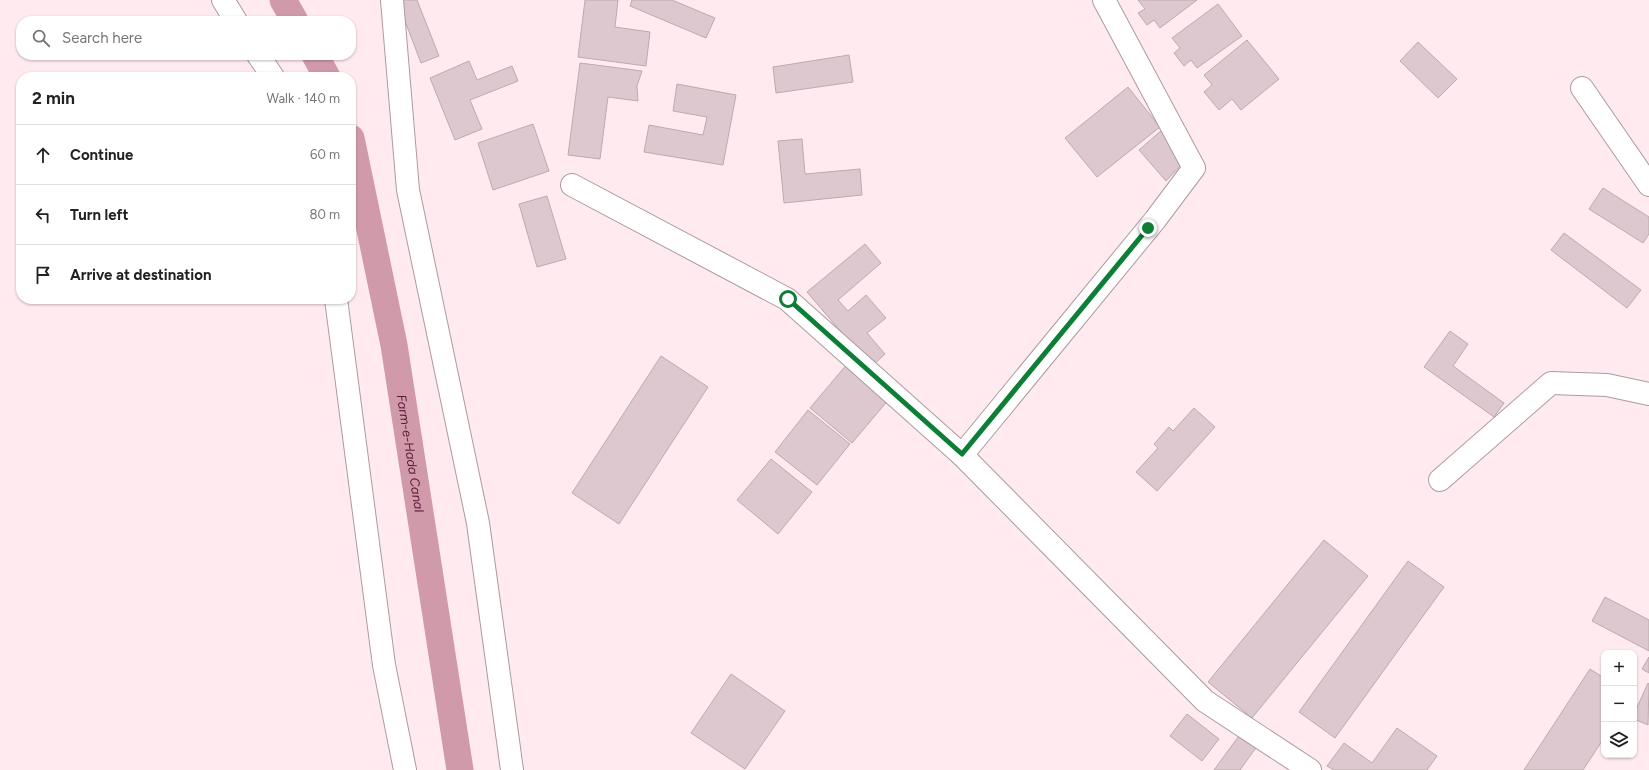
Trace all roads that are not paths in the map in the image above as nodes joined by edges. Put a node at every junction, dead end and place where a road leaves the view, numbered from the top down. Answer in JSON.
{"nodes":[{"id":1,"x":222,"y":0,"type":"edge"},
{"id":2,"x":392,"y":0,"type":"edge"},
{"id":3,"x":1104,"y":0,"type":"edge"},
{"id":4,"x":233,"y":16,"type":"edge"},
{"id":5,"x":261,"y":60,"type":"edge"},
{"id":6,"x":270,"y":72,"type":"edge"},
{"id":7,"x":1582,"y":88,"type":"dead end"},
{"id":8,"x":572,"y":185,"type":"dead end"},
{"id":9,"x":1649,"y":185,"type":"edge"},
{"id":10,"x":337,"y":304,"type":"edge"},
{"id":11,"x":1649,"y":394,"type":"edge"},
{"id":12,"x":962,"y":454,"type":"junction"},
{"id":13,"x":1440,"y":480,"type":"dead end"},
{"id":14,"x":405,"y":770,"type":"edge"},
{"id":15,"x":512,"y":770,"type":"edge"},
{"id":16,"x":1310,"y":770,"type":"edge"}],
"edges":[{"from":1,"to":4,"type":"street"},
{"from":2,"to":15,"type":"street"},
{"from":3,"to":12,"type":"street"},
{"from":5,"to":6,"type":"street"},
{"from":7,"to":9,"type":"street"},
{"from":8,"to":12,"type":"street"},
{"from":10,"to":14,"type":"street"},
{"from":11,"to":13,"type":"street"},
{"from":12,"to":16,"type":"street"}]}
